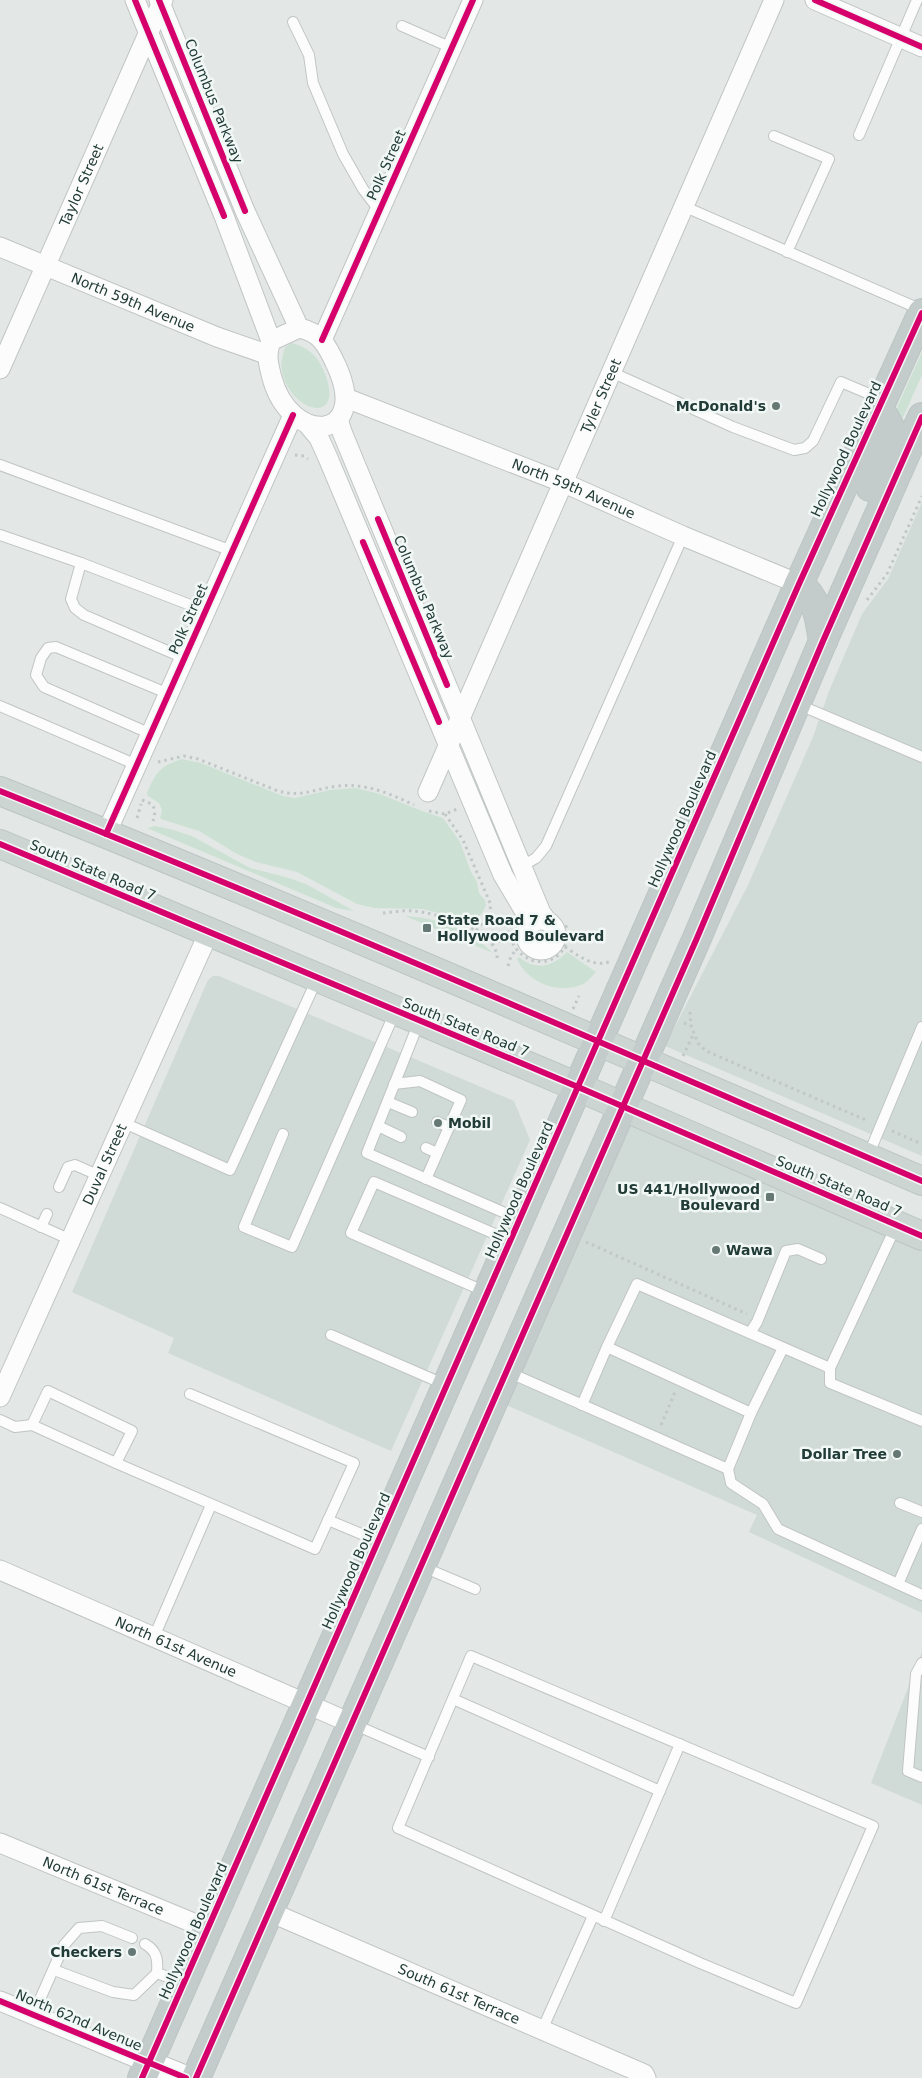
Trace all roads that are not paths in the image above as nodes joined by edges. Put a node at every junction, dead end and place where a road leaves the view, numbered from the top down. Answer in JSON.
{"nodes":[{"id":1,"x":134,"y":0,"type":"edge"},
{"id":2,"x":473,"y":0,"type":"edge"},
{"id":3,"x":774,"y":0,"type":"edge"},
{"id":4,"x":815,"y":0,"type":"edge"},
{"id":5,"x":917,"y":0,"type":"edge"},
{"id":6,"x":161,"y":1,"type":"edge"},
{"id":7,"x":293,"y":22,"type":"dead end"},
{"id":8,"x":402,"y":26,"type":"dead end"},
{"id":9,"x":148,"y":33,"type":"junction"},
{"id":10,"x":900,"y":38,"type":"junction"},
{"id":11,"x":922,"y":47,"type":"edge"},
{"id":12,"x":452,"y":48,"type":"junction"},
{"id":13,"x":859,"y":135,"type":"dead end"},
{"id":14,"x":774,"y":136,"type":"dead end"},
{"id":15,"x":684,"y":206,"type":"junction"},
{"id":16,"x":380,"y":210,"type":"junction"},
{"id":17,"x":0,"y":247,"type":"edge"},
{"id":18,"x":787,"y":252,"type":"junction"},
{"id":19,"x":45,"y":266,"type":"junction"},
{"id":20,"x":922,"y":312,"type":"edge"},
{"id":21,"x":299,"y":328,"type":"junction"},
{"id":22,"x":322,"y":340,"type":"junction"},
{"id":23,"x":269,"y":347,"type":"junction"},
{"id":24,"x":0,"y":369,"type":"edge"},
{"id":25,"x":611,"y":372,"type":"junction"},
{"id":26,"x":346,"y":398,"type":"junction"},
{"id":27,"x":880,"y":405,"type":"junction"},
{"id":28,"x":293,"y":415,"type":"junction"},
{"id":29,"x":338,"y":419,"type":"junction"},
{"id":30,"x":309,"y":426,"type":"junction"},
{"id":31,"x":920,"y":426,"type":"edge"},
{"id":32,"x":0,"y":465,"type":"edge"},
{"id":33,"x":564,"y":483,"type":"junction"},
{"id":34,"x":0,"y":535,"type":"edge"},
{"id":35,"x":683,"y":536,"type":"junction"},
{"id":36,"x":232,"y":551,"type":"junction"},
{"id":37,"x":81,"y":563,"type":"junction"},
{"id":38,"x":855,"y":567,"type":"junction"},
{"id":39,"x":798,"y":584,"type":"junction"},
{"id":40,"x":206,"y":611,"type":"junction"},
{"id":41,"x":823,"y":641,"type":"junction"},
{"id":42,"x":184,"y":658,"type":"junction"},
{"id":43,"x":168,"y":694,"type":"junction"},
{"id":44,"x":797,"y":704,"type":"junction"},
{"id":45,"x":0,"y":706,"type":"edge"},
{"id":46,"x":461,"y":718,"type":"junction"},
{"id":47,"x":151,"y":734,"type":"junction"},
{"id":48,"x":448,"y":746,"type":"junction"},
{"id":49,"x":922,"y":757,"type":"edge"},
{"id":50,"x":137,"y":765,"type":"junction"},
{"id":51,"x":0,"y":791,"type":"edge"},
{"id":52,"x":425,"y":803,"type":"road end"},
{"id":53,"x":106,"y":834,"type":"junction"},
{"id":54,"x":0,"y":844,"type":"edge"},
{"id":55,"x":522,"y":866,"type":"junction"},
{"id":56,"x":547,"y":921,"type":"junction"},
{"id":57,"x":209,"y":932,"type":"junction"},
{"id":58,"x":519,"y":933,"type":"junction"},
{"id":59,"x":317,"y":979,"type":"junction"},
{"id":60,"x":407,"y":1017,"type":"junction"},
{"id":61,"x":922,"y":1026,"type":"edge"},
{"id":62,"x":599,"y":1040,"type":"junction"},
{"id":63,"x":644,"y":1060,"type":"junction"},
{"id":64,"x":394,"y":1084,"type":"junction"},
{"id":65,"x":578,"y":1087,"type":"junction"},
{"id":66,"x":388,"y":1102,"type":"junction"},
{"id":67,"x":623,"y":1107,"type":"junction"},
{"id":68,"x":412,"y":1112,"type":"dead end"},
{"id":69,"x":124,"y":1122,"type":"junction"},
{"id":70,"x":437,"y":1122,"type":"dead end"},
{"id":71,"x":378,"y":1126,"type":"junction"},
{"id":72,"x":449,"y":1127,"type":"junction"},
{"id":73,"x":283,"y":1134,"type":"dead end"},
{"id":74,"x":401,"y":1137,"type":"dead end"},
{"id":75,"x":426,"y":1148,"type":"dead end"},
{"id":76,"x":437,"y":1153,"type":"junction"},
{"id":77,"x":867,"y":1157,"type":"junction"},
{"id":78,"x":100,"y":1176,"type":"junction"},
{"id":79,"x":426,"y":1179,"type":"junction"},
{"id":80,"x":922,"y":1180,"type":"edge"},
{"id":81,"x":59,"y":1187,"type":"dead end"},
{"id":82,"x":0,"y":1208,"type":"edge"},
{"id":83,"x":47,"y":1214,"type":"dead end"},
{"id":84,"x":897,"y":1225,"type":"junction"},
{"id":85,"x":41,"y":1227,"type":"junction"},
{"id":86,"x":515,"y":1230,"type":"junction"},
{"id":87,"x":922,"y":1236,"type":"edge"},
{"id":88,"x":70,"y":1240,"type":"junction"},
{"id":89,"x":821,"y":1259,"type":"dead end"},
{"id":90,"x":487,"y":1293,"type":"junction"},
{"id":91,"x":750,"y":1333,"type":"junction"},
{"id":92,"x":331,"y":1335,"type":"dead end"},
{"id":93,"x":608,"y":1348,"type":"junction"},
{"id":94,"x":783,"y":1348,"type":"junction"},
{"id":95,"x":830,"y":1368,"type":"junction"},
{"id":96,"x":6,"y":1369,"type":"edge"},
{"id":97,"x":507,"y":1372,"type":"junction"},
{"id":98,"x":447,"y":1385,"type":"junction"},
{"id":99,"x":190,"y":1394,"type":"dead end"},
{"id":100,"x":0,"y":1396,"type":"edge"},
{"id":101,"x":582,"y":1405,"type":"junction"},
{"id":102,"x":751,"y":1413,"type":"junction"},
{"id":103,"x":0,"y":1420,"type":"edge"},
{"id":104,"x":922,"y":1421,"type":"edge"},
{"id":105,"x":32,"y":1425,"type":"junction"},
{"id":106,"x":116,"y":1463,"type":"junction"},
{"id":107,"x":728,"y":1469,"type":"junction"},
{"id":108,"x":900,"y":1503,"type":"dead end"},
{"id":109,"x":210,"y":1505,"type":"junction"},
{"id":110,"x":922,"y":1512,"type":"edge"},
{"id":111,"x":328,"y":1520,"type":"junction"},
{"id":112,"x":922,"y":1529,"type":"edge"},
{"id":113,"x":379,"y":1541,"type":"junction"},
{"id":114,"x":422,"y":1566,"type":"junction"},
{"id":115,"x":0,"y":1570,"type":"edge"},
{"id":116,"x":898,"y":1584,"type":"junction"},
{"id":117,"x":475,"y":1589,"type":"dead end"},
{"id":118,"x":922,"y":1595,"type":"edge"},
{"id":119,"x":154,"y":1637,"type":"junction"},
{"id":120,"x":922,"y":1663,"type":"edge"},
{"id":121,"x":453,"y":1699,"type":"junction"},
{"id":122,"x":308,"y":1703,"type":"junction"},
{"id":123,"x":352,"y":1724,"type":"junction"},
{"id":124,"x":680,"y":1744,"type":"junction"},
{"id":125,"x":429,"y":1757,"type":"junction"},
{"id":126,"x":922,"y":1777,"type":"edge"},
{"id":127,"x":660,"y":1790,"type":"junction"},
{"id":128,"x":0,"y":1843,"type":"edge"},
{"id":129,"x":270,"y":1912,"type":"junction"},
{"id":130,"x":593,"y":1916,"type":"junction"},
{"id":131,"x":604,"y":1921,"type":"junction"},
{"id":132,"x":208,"y":1929,"type":"junction"},
{"id":133,"x":132,"y":1938,"type":"dead end"},
{"id":134,"x":149,"y":1946,"type":"dead end"},
{"id":135,"x":54,"y":1970,"type":"junction"},
{"id":136,"x":157,"y":1973,"type":"junction"},
{"id":137,"x":184,"y":1983,"type":"junction"},
{"id":138,"x":0,"y":2000,"type":"edge"},
{"id":139,"x":34,"y":2015,"type":"junction"},
{"id":140,"x":542,"y":2030,"type":"junction"},
{"id":141,"x":145,"y":2071,"type":"edge"},
{"id":142,"x":186,"y":2078,"type":"edge"},
{"id":143,"x":196,"y":2078,"type":"edge"},
{"id":144,"x":646,"y":2078,"type":"edge"}],
"edges":[{"from":1,"to":9,"type":"street"},
{"from":2,"to":12,"type":"street","name":"Polk Street"},
{"from":3,"to":15,"type":"street","name":"Tyler Street"},
{"from":4,"to":10,"type":"street"},
{"from":5,"to":10,"type":"lane"},
{"from":6,"to":9,"type":"street","name":"Taylor Street"},
{"from":6,"to":21,"type":"street","name":"Columbus Parkway"},
{"from":7,"to":16,"type":"lane"},
{"from":8,"to":12,"type":"lane"},
{"from":9,"to":19,"type":"street","name":"Taylor Street"},
{"from":9,"to":23,"type":"street"},
{"from":10,"to":11,"type":"street"},
{"from":10,"to":13,"type":"lane"},
{"from":12,"to":16,"type":"street","name":"Polk Street"},
{"from":14,"to":18,"type":"lane"},
{"from":15,"to":18,"type":"lane"},
{"from":15,"to":25,"type":"street","name":"Tyler Street"},
{"from":16,"to":22,"type":"street","name":"Polk Street"},
{"from":17,"to":19,"type":"street","name":"North 59th Avenue"},
{"from":18,"to":20,"type":"lane"},
{"from":19,"to":23,"type":"street","name":"North 59th Avenue"},
{"from":19,"to":24,"type":"street","name":"Taylor Street"},
{"from":20,"to":27,"type":"highway","name":"Hollywood Boulevard"},
{"from":21,"to":22,"type":"street"},
{"from":21,"to":23,"type":"street"},
{"from":22,"to":26,"type":"street"},
{"from":23,"to":28,"type":"street"},
{"from":25,"to":27,"type":"lane"},
{"from":25,"to":33,"type":"street","name":"Tyler Street"},
{"from":26,"to":29,"type":"street"},
{"from":26,"to":33,"type":"street","name":"North 59th Avenue"},
{"from":27,"to":38,"type":"highway"},
{"from":27,"to":39,"type":"highway","name":"Hollywood Boulevard"},
{"from":28,"to":30,"type":"street"},
{"from":28,"to":36,"type":"street","name":"Polk Street"},
{"from":29,"to":30,"type":"street"},
{"from":29,"to":46,"type":"street","name":"Columbus Parkway"},
{"from":30,"to":48,"type":"street"},
{"from":31,"to":38,"type":"highway"},
{"from":32,"to":36,"type":"lane"},
{"from":33,"to":35,"type":"street","name":"North 59th Avenue"},
{"from":33,"to":46,"type":"street","name":"Tyler Street"},
{"from":34,"to":37,"type":"lane"},
{"from":35,"to":39,"type":"street","name":"North 59th Avenue"},
{"from":35,"to":55,"type":"lane"},
{"from":36,"to":40,"type":"street","name":"Polk Street"},
{"from":37,"to":40,"type":"lane"},
{"from":37,"to":42,"type":"lane"},
{"from":38,"to":41,"type":"highway"},
{"from":39,"to":41,"type":"highway"},
{"from":39,"to":62,"type":"highway","name":"Hollywood Boulevard"},
{"from":40,"to":42,"type":"street","name":"Polk Street"},
{"from":41,"to":44,"type":"highway"},
{"from":42,"to":43,"type":"street","name":"Polk Street"},
{"from":43,"to":47,"type":"street","name":"Polk Street"},
{"from":43,"to":47,"type":"lane"},
{"from":44,"to":49,"type":"lane"},
{"from":44,"to":63,"type":"highway"},
{"from":45,"to":50,"type":"lane"},
{"from":46,"to":48,"type":"street","name":"Tyler Street"},
{"from":46,"to":55,"type":"street","name":"Columbus Parkway"},
{"from":47,"to":50,"type":"street","name":"Polk Street"},
{"from":48,"to":52,"type":"street","name":"Tyler Street"},
{"from":48,"to":58,"type":"street"},
{"from":50,"to":53,"type":"street","name":"Polk Street"},
{"from":51,"to":53,"type":"main road"},
{"from":53,"to":62,"type":"main road"},
{"from":54,"to":57,"type":"main road","name":"South State Road 7"},
{"from":55,"to":56,"type":"street","name":"Columbus Parkway"},
{"from":56,"to":58,"type":"street"},
{"from":56,"to":58,"type":"street","name":"Columbus Parkway"},
{"from":57,"to":59,"type":"main road","name":"South State Road 7"},
{"from":57,"to":69,"type":"street","name":"Duval Street"},
{"from":59,"to":60,"type":"main road","name":"South State Road 7"},
{"from":59,"to":69,"type":"lane"},
{"from":60,"to":64,"type":"lane"},
{"from":60,"to":65,"type":"main road","name":"South State Road 7"},
{"from":60,"to":73,"type":"lane"},
{"from":61,"to":77,"type":"lane"},
{"from":62,"to":63,"type":"main road"},
{"from":62,"to":65,"type":"highway","name":"Hollywood Boulevard"},
{"from":63,"to":67,"type":"highway"},
{"from":63,"to":77,"type":"main road"},
{"from":64,"to":66,"type":"lane"},
{"from":64,"to":72,"type":"lane"},
{"from":65,"to":67,"type":"main road","name":"South State Road 7"},
{"from":65,"to":86,"type":"highway","name":"Hollywood Boulevard"},
{"from":66,"to":68,"type":"lane"},
{"from":66,"to":71,"type":"lane"},
{"from":67,"to":84,"type":"main road","name":"South State Road 7"},
{"from":67,"to":97,"type":"highway"},
{"from":69,"to":78,"type":"street","name":"Duval Street"},
{"from":70,"to":72,"type":"lane"},
{"from":71,"to":74,"type":"lane"},
{"from":71,"to":79,"type":"lane"},
{"from":72,"to":76,"type":"lane"},
{"from":75,"to":76,"type":"lane"},
{"from":76,"to":79,"type":"lane"},
{"from":77,"to":80,"type":"main road"},
{"from":78,"to":81,"type":"lane"},
{"from":78,"to":88,"type":"street","name":"Duval Street"},
{"from":79,"to":86,"type":"lane"},
{"from":82,"to":85,"type":"lane"},
{"from":83,"to":85,"type":"lane"},
{"from":84,"to":87,"type":"main road","name":"South State Road 7"},
{"from":84,"to":95,"type":"lane"},
{"from":85,"to":88,"type":"lane"},
{"from":86,"to":90,"type":"highway","name":"Hollywood Boulevard"},
{"from":86,"to":90,"type":"lane"},
{"from":88,"to":96,"type":"street","name":"Duval Street"},
{"from":89,"to":91,"type":"lane"},
{"from":90,"to":98,"type":"highway","name":"Hollywood Boulevard"},
{"from":91,"to":93,"type":"lane"},
{"from":91,"to":94,"type":"lane"},
{"from":92,"to":98,"type":"lane"},
{"from":93,"to":101,"type":"lane"},
{"from":93,"to":102,"type":"lane"},
{"from":94,"to":95,"type":"lane"},
{"from":94,"to":102,"type":"lane"},
{"from":95,"to":104,"type":"lane"},
{"from":96,"to":100,"type":"street","name":"Duval Street"},
{"from":97,"to":101,"type":"lane"},
{"from":97,"to":114,"type":"highway"},
{"from":98,"to":113,"type":"highway","name":"Hollywood Boulevard"},
{"from":99,"to":111,"type":"lane"},
{"from":101,"to":107,"type":"lane"},
{"from":102,"to":107,"type":"lane"},
{"from":103,"to":105,"type":"lane"},
{"from":105,"to":106,"type":"lane"},
{"from":105,"to":106,"type":"lane"},
{"from":106,"to":109,"type":"lane"},
{"from":107,"to":116,"type":"lane"},
{"from":108,"to":110,"type":"lane"},
{"from":109,"to":111,"type":"lane"},
{"from":109,"to":119,"type":"lane"},
{"from":111,"to":113,"type":"lane"},
{"from":112,"to":116,"type":"lane"},
{"from":113,"to":122,"type":"highway","name":"Hollywood Boulevard"},
{"from":114,"to":117,"type":"lane"},
{"from":114,"to":123,"type":"highway"},
{"from":115,"to":119,"type":"street","name":"North 61st Avenue"},
{"from":116,"to":118,"type":"lane"},
{"from":119,"to":122,"type":"street","name":"North 61st Avenue"},
{"from":120,"to":126,"type":"lane"},
{"from":121,"to":124,"type":"lane"},
{"from":121,"to":125,"type":"lane"},
{"from":121,"to":127,"type":"lane"},
{"from":122,"to":123,"type":"street","name":"North 61st Avenue"},
{"from":122,"to":132,"type":"highway","name":"Hollywood Boulevard"},
{"from":123,"to":125,"type":"lane"},
{"from":123,"to":129,"type":"highway"},
{"from":124,"to":127,"type":"lane"},
{"from":124,"to":131,"type":"lane"},
{"from":125,"to":130,"type":"lane"},
{"from":127,"to":131,"type":"lane"},
{"from":128,"to":132,"type":"street","name":"North 61st Terrace"},
{"from":129,"to":140,"type":"street","name":"South 61st Terrace"},
{"from":129,"to":143,"type":"highway"},
{"from":130,"to":131,"type":"lane"},
{"from":130,"to":140,"type":"lane"},
{"from":132,"to":137,"type":"highway","name":"Hollywood Boulevard"},
{"from":133,"to":135,"type":"lane"},
{"from":134,"to":136,"type":"lane"},
{"from":135,"to":136,"type":"lane"},
{"from":135,"to":139,"type":"lane"},
{"from":136,"to":137,"type":"lane"},
{"from":137,"to":141,"type":"highway","name":"Hollywood Boulevard"},
{"from":138,"to":139,"type":"street","name":"North 62nd Avenue"},
{"from":139,"to":141,"type":"street","name":"North 62nd Avenue"},
{"from":140,"to":144,"type":"street","name":"South 61st Terrace"},
{"from":141,"to":142,"type":"street"}]}
